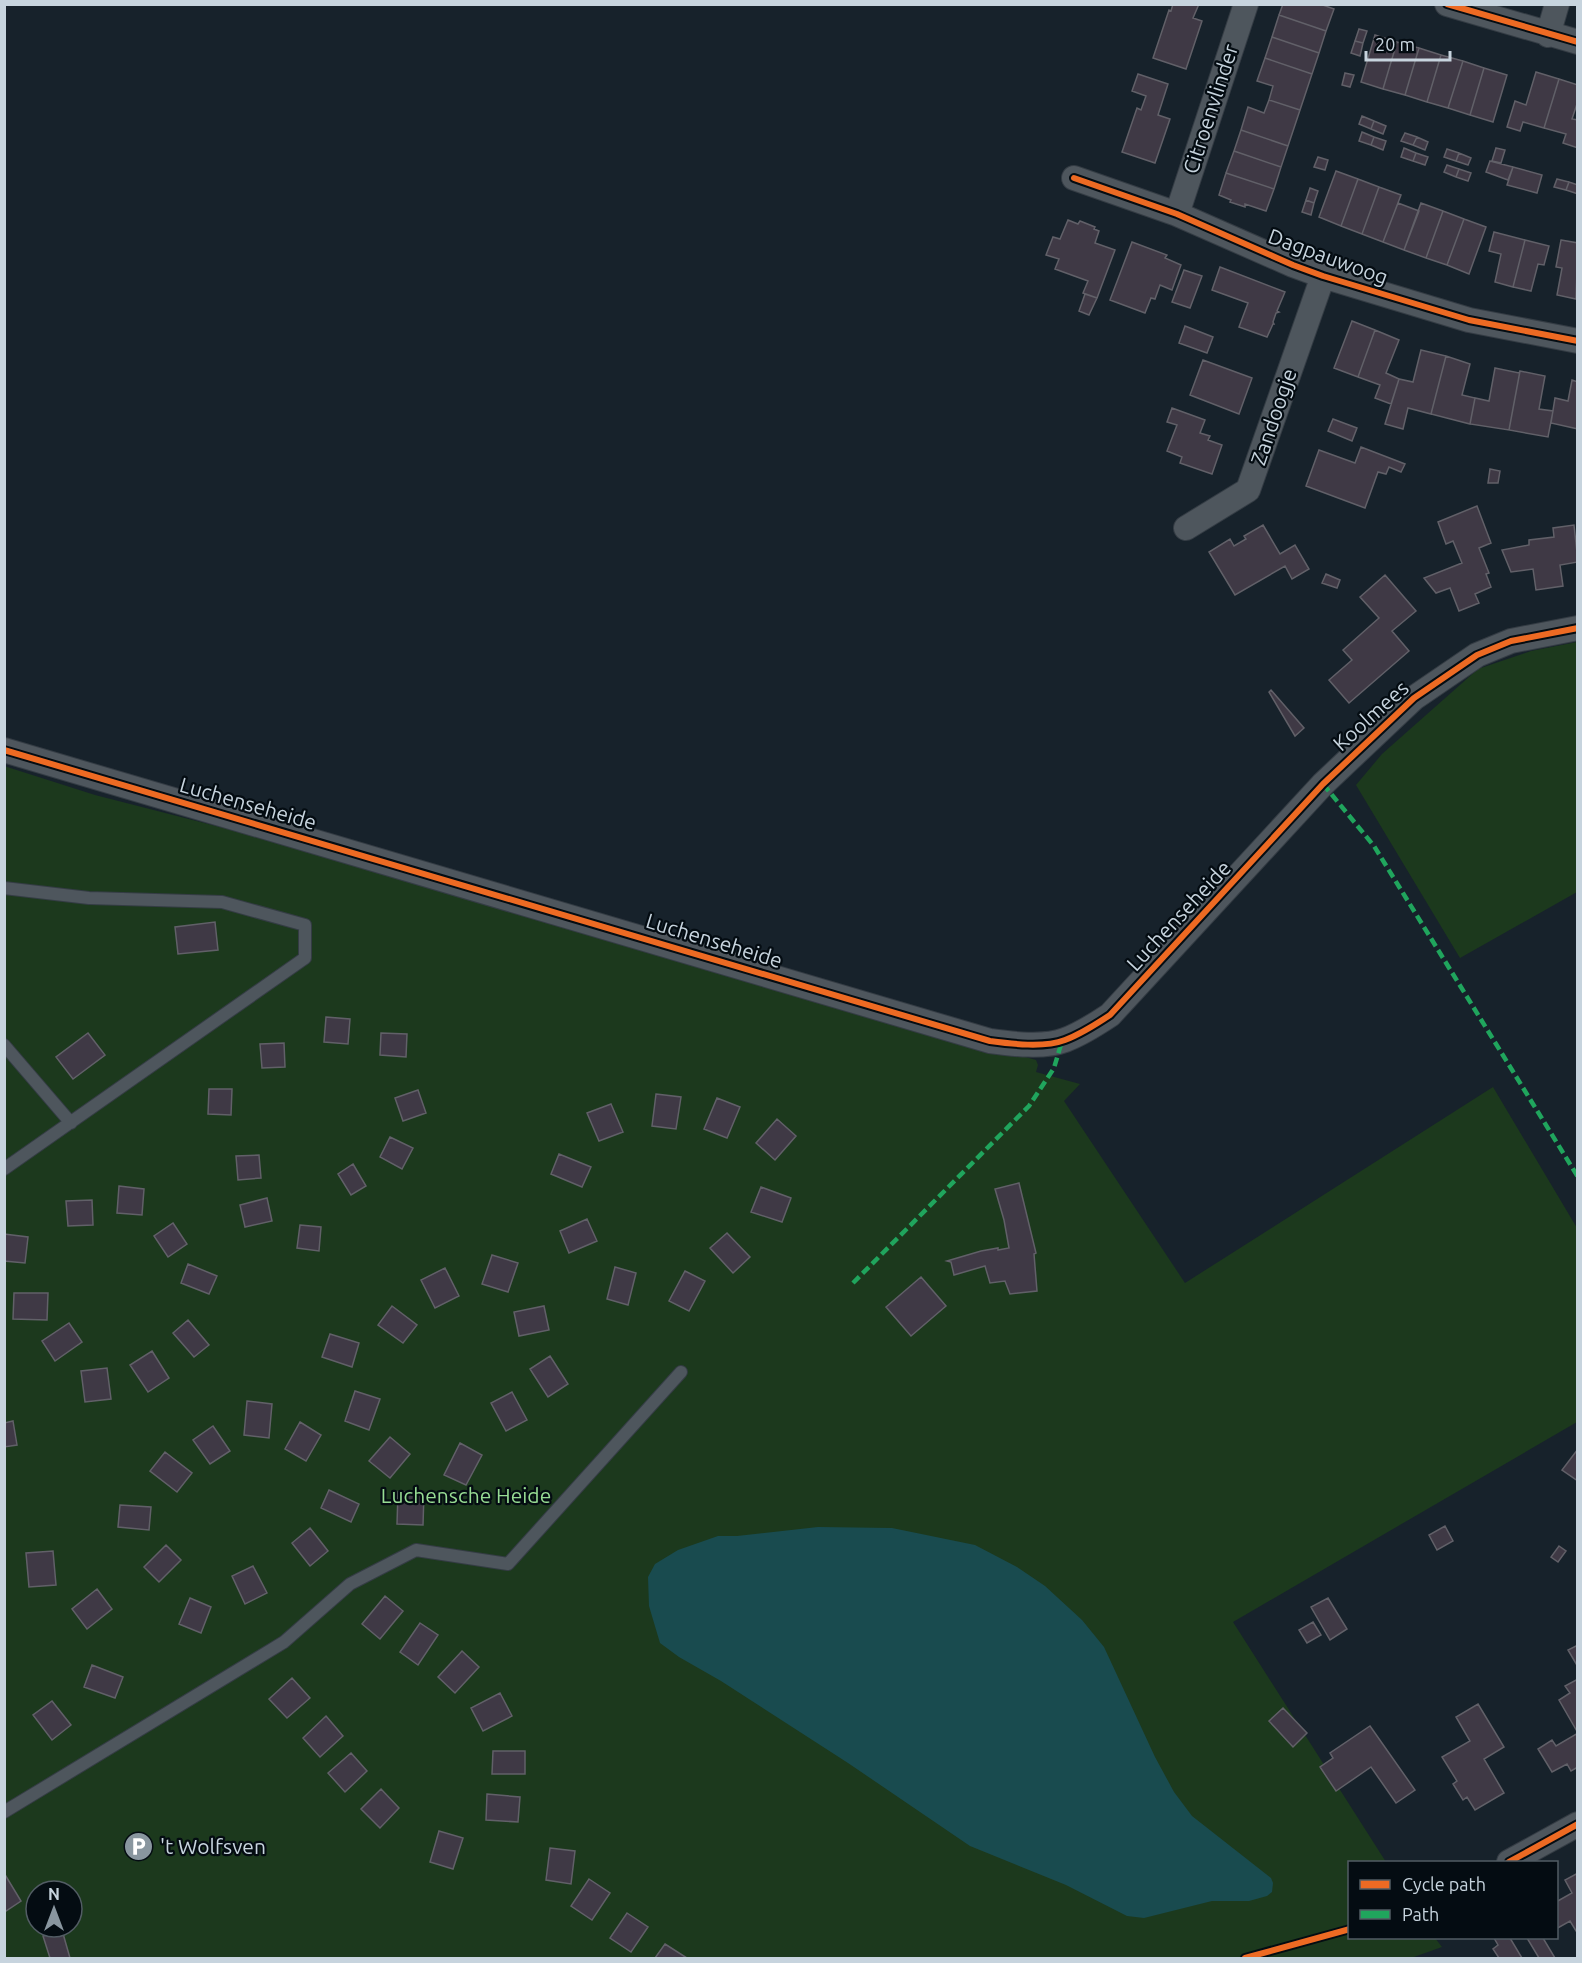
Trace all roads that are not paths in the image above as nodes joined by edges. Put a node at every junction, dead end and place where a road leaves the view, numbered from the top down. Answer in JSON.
{"nodes":[{"id":1,"x":1246,"y":4,"type":"edge"},
{"id":2,"x":1447,"y":4,"type":"edge"},
{"id":3,"x":1557,"y":4,"type":"edge"},
{"id":4,"x":1548,"y":34,"type":"junction"},
{"id":5,"x":1578,"y":42,"type":"edge"},
{"id":6,"x":1074,"y":178,"type":"dead end"},
{"id":7,"x":1177,"y":214,"type":"junction"},
{"id":8,"x":1323,"y":276,"type":"junction"},
{"id":9,"x":1578,"y":341,"type":"edge"},
{"id":10,"x":1186,"y":528,"type":"dead end"},
{"id":11,"x":1578,"y":628,"type":"edge"},
{"id":12,"x":4,"y":750,"type":"edge"},
{"id":13,"x":1323,"y":784,"type":"joint"},
{"id":14,"x":4,"y":888,"type":"edge"},
{"id":15,"x":4,"y":1045,"type":"edge"},
{"id":16,"x":71,"y":1123,"type":"junction"},
{"id":17,"x":4,"y":1169,"type":"edge"},
{"id":18,"x":681,"y":1372,"type":"dead end"},
{"id":19,"x":4,"y":1812,"type":"edge"},
{"id":20,"x":1578,"y":1824,"type":"edge"},
{"id":21,"x":1513,"y":1861,"type":"edge"}],
"edges":[{"from":1,"to":7,"type":"street","name":"Citroenvlinder"},
{"from":2,"to":4,"type":"street"},
{"from":3,"to":4,"type":"street"},
{"from":4,"to":5,"type":"street"},
{"from":6,"to":7,"type":"street","name":"Dagpauwoog"},
{"from":7,"to":8,"type":"street","name":"Dagpauwoog"},
{"from":8,"to":9,"type":"street","name":"Dagpauwoog"},
{"from":8,"to":10,"type":"street","name":"Zandoogje"},
{"from":11,"to":13,"type":"street","name":"Koolmees"},
{"from":12,"to":13,"type":"street","name":"Luchenseheide"},
{"from":14,"to":16,"type":"lane"},
{"from":15,"to":16,"type":"lane"},
{"from":16,"to":17,"type":"lane"},
{"from":18,"to":19,"type":"lane"},
{"from":20,"to":21,"type":"street"}]}
